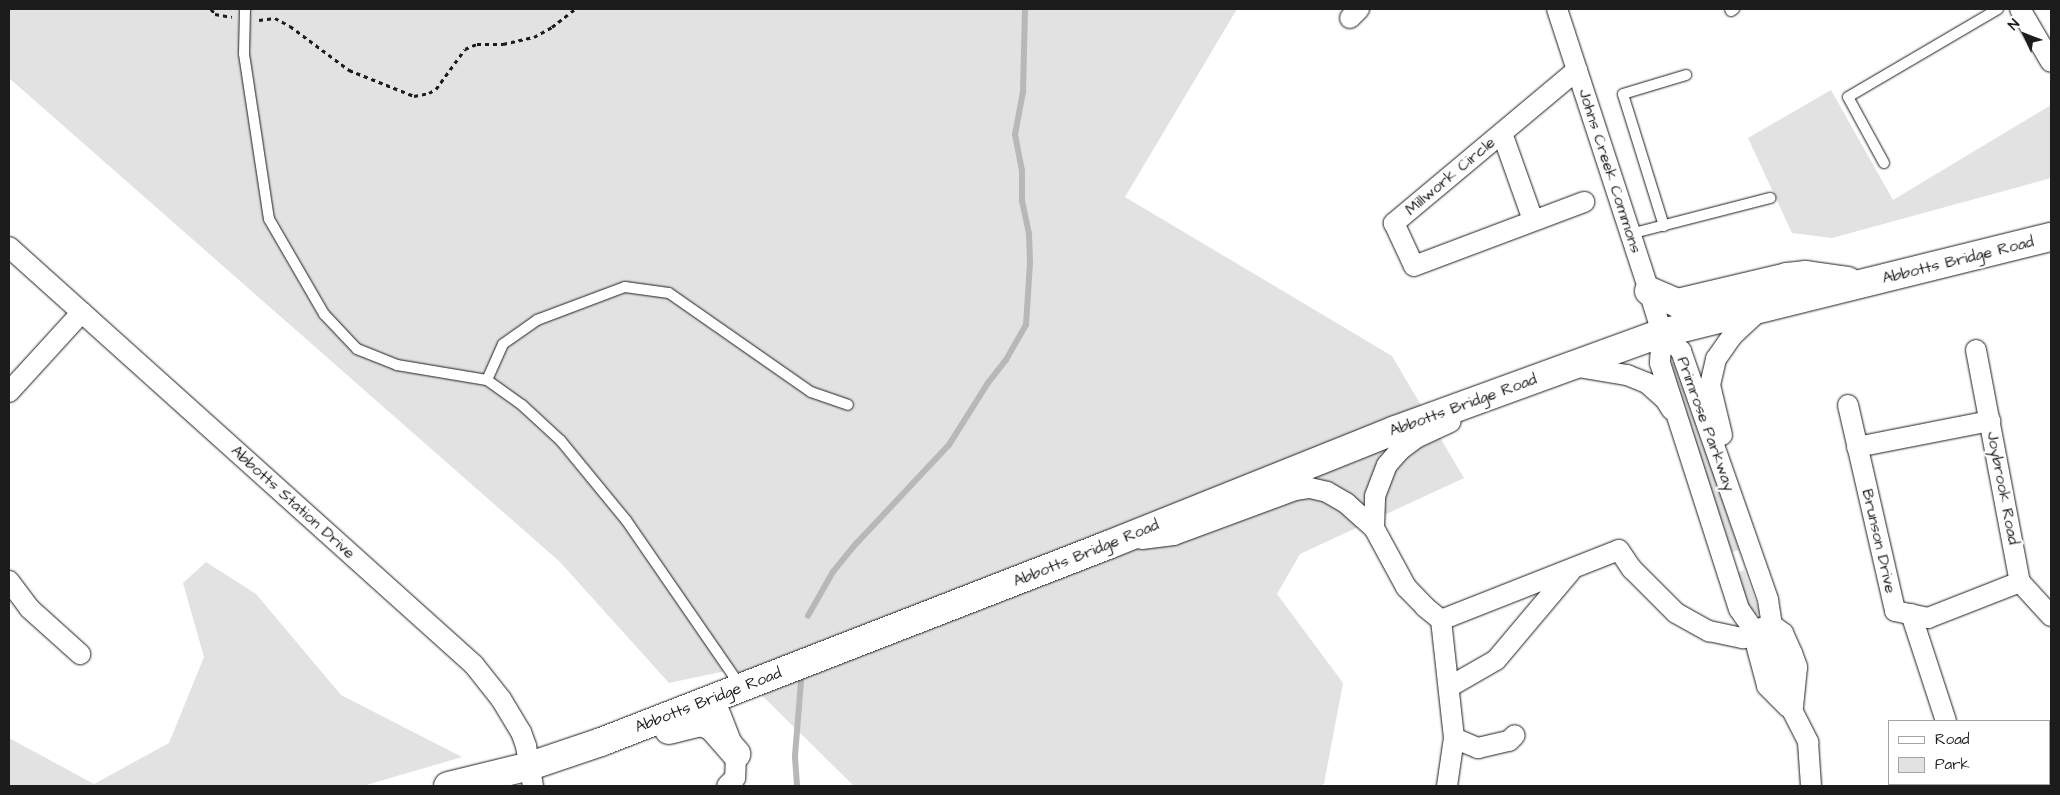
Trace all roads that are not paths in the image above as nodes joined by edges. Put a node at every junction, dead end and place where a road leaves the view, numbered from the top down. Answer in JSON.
{"nodes":[{"id":1,"x":245,"y":9,"type":"edge"},
{"id":2,"x":1557,"y":9,"type":"edge"},
{"id":3,"x":1730,"y":9,"type":"edge"},
{"id":4,"x":1734,"y":9,"type":"edge"},
{"id":5,"x":1998,"y":9,"type":"edge"},
{"id":6,"x":2020,"y":9,"type":"edge"},
{"id":7,"x":2051,"y":62,"type":"edge"},
{"id":8,"x":1577,"y":70,"type":"junction"},
{"id":9,"x":1686,"y":75,"type":"dead end"},
{"id":10,"x":1502,"y":133,"type":"junction"},
{"id":11,"x":1884,"y":163,"type":"dead end"},
{"id":12,"x":1770,"y":198,"type":"dead end"},
{"id":13,"x":1584,"y":202,"type":"dead end"},
{"id":14,"x":1533,"y":220,"type":"junction"},
{"id":15,"x":1664,"y":226,"type":"junction"},
{"id":16,"x":1630,"y":234,"type":"junction"},
{"id":17,"x":2051,"y":236,"type":"edge"},
{"id":18,"x":9,"y":247,"type":"edge"},
{"id":19,"x":1865,"y":283,"type":"junction"},
{"id":20,"x":1649,"y":291,"type":"junction"},
{"id":21,"x":1762,"y":308,"type":"junction"},
{"id":22,"x":82,"y":312,"type":"junction"},
{"id":23,"x":1662,"y":333,"type":"junction"},
{"id":24,"x":1976,"y":350,"type":"dead end"},
{"id":25,"x":1570,"y":365,"type":"junction"},
{"id":26,"x":487,"y":380,"type":"junction"},
{"id":27,"x":9,"y":392,"type":"edge"},
{"id":28,"x":1492,"y":394,"type":"junction"},
{"id":29,"x":848,"y":405,"type":"dead end"},
{"id":30,"x":1848,"y":405,"type":"dead end"},
{"id":31,"x":1678,"y":419,"type":"junction"},
{"id":32,"x":1990,"y":421,"type":"junction"},
{"id":33,"x":1857,"y":447,"type":"junction"},
{"id":34,"x":1722,"y":470,"type":"junction"},
{"id":35,"x":1374,"y":528,"type":"junction"},
{"id":36,"x":1108,"y":545,"type":"junction"},
{"id":37,"x":1752,"y":557,"type":"junction"},
{"id":38,"x":1726,"y":567,"type":"junction"},
{"id":39,"x":1573,"y":568,"type":"junction"},
{"id":40,"x":9,"y":581,"type":"edge"},
{"id":41,"x":2020,"y":582,"type":"junction"},
{"id":42,"x":1910,"y":614,"type":"junction"},
{"id":43,"x":2051,"y":616,"type":"edge"},
{"id":44,"x":1442,"y":620,"type":"junction"},
{"id":45,"x":1762,"y":631,"type":"junction"},
{"id":46,"x":80,"y":654,"type":"dead end"},
{"id":47,"x":1448,"y":687,"type":"junction"},
{"id":48,"x":741,"y":688,"type":"junction"},
{"id":49,"x":714,"y":698,"type":"junction"},
{"id":50,"x":1792,"y":712,"type":"junction"},
{"id":51,"x":1946,"y":720,"type":"edge"},
{"id":52,"x":1515,"y":734,"type":"dead end"},
{"id":53,"x":1454,"y":738,"type":"junction"},
{"id":54,"x":601,"y":742,"type":"junction"},
{"id":55,"x":736,"y":754,"type":"junction"},
{"id":56,"x":531,"y":776,"type":"edge"},
{"id":57,"x":448,"y":786,"type":"edge"},
{"id":58,"x":727,"y":786,"type":"edge"},
{"id":59,"x":1447,"y":786,"type":"edge"},
{"id":60,"x":1811,"y":786,"type":"edge"}],
"edges":[{"from":1,"to":26,"type":"lane"},
{"from":2,"to":8,"type":"street","name":"Johns Creek Commons"},
{"from":3,"to":4,"type":"lane"},
{"from":5,"to":11,"type":"lane"},
{"from":6,"to":7,"type":"street"},
{"from":8,"to":10,"type":"street","name":"Millwork Circle"},
{"from":8,"to":16,"type":"street","name":"Johns Creek Commons"},
{"from":9,"to":15,"type":"lane"},
{"from":10,"to":14,"type":"street","name":"Millwork Circle"},
{"from":10,"to":14,"type":"street","name":"Millwork Circle"},
{"from":12,"to":15,"type":"lane"},
{"from":13,"to":14,"type":"street","name":"Millwork Circle"},
{"from":15,"to":16,"type":"lane"},
{"from":16,"to":20,"type":"street","name":"Johns Creek Commons"},
{"from":17,"to":19,"type":"main road","name":"Abbotts Bridge Road"},
{"from":18,"to":22,"type":"street","name":"Abbotts Station Drive"},
{"from":19,"to":20,"type":"main road","name":"Abbotts Bridge Road"},
{"from":19,"to":21,"type":"main road","name":"Abbotts Bridge Road"},
{"from":20,"to":23,"type":"street","name":"Johns Creek Commons"},
{"from":21,"to":23,"type":"main road","name":"Abbotts Bridge Road"},
{"from":21,"to":34,"type":"street"},
{"from":22,"to":27,"type":"street"},
{"from":22,"to":56,"type":"street","name":"Abbotts Station Drive"},
{"from":23,"to":25,"type":"main road","name":"Abbotts Bridge Road"},
{"from":23,"to":31,"type":"street","name":"Primrose Parkway"},
{"from":23,"to":34,"type":"street","name":"Primrose Parkway"},
{"from":24,"to":32,"type":"street","name":"Joybrook Road"},
{"from":25,"to":28,"type":"main road","name":"Abbotts Bridge Road"},
{"from":25,"to":31,"type":"street"},
{"from":26,"to":29,"type":"lane"},
{"from":26,"to":48,"type":"lane"},
{"from":28,"to":35,"type":"street"},
{"from":28,"to":36,"type":"main road","name":"Abbotts Bridge Road"},
{"from":30,"to":33,"type":"street","name":"Brunson Drive"},
{"from":31,"to":38,"type":"street","name":"Primrose Parkway"},
{"from":32,"to":33,"type":"street"},
{"from":32,"to":41,"type":"street","name":"Joybrook Road"},
{"from":33,"to":42,"type":"street","name":"Brunson Drive"},
{"from":34,"to":37,"type":"street","name":"Primrose Parkway"},
{"from":35,"to":36,"type":"street"},
{"from":35,"to":44,"type":"street"},
{"from":36,"to":48,"type":"main road","name":"Abbotts Bridge Road"},
{"from":37,"to":38,"type":"street"},
{"from":37,"to":45,"type":"street","name":"Primrose Parkway"},
{"from":38,"to":45,"type":"street","name":"Primrose Parkway"},
{"from":39,"to":44,"type":"street"},
{"from":39,"to":45,"type":"street"},
{"from":39,"to":47,"type":"street"},
{"from":40,"to":46,"type":"street"},
{"from":41,"to":42,"type":"street"},
{"from":41,"to":43,"type":"street"},
{"from":42,"to":51,"type":"street"},
{"from":44,"to":47,"type":"street"},
{"from":45,"to":50,"type":"street","name":"Primrose Parkway"},
{"from":45,"to":50,"type":"street","name":"Primrose Parkway"},
{"from":47,"to":53,"type":"street"},
{"from":48,"to":49,"type":"main road","name":"Abbotts Bridge Road"},
{"from":48,"to":55,"type":"street"},
{"from":49,"to":54,"type":"main road","name":"Abbotts Bridge Road"},
{"from":49,"to":55,"type":"street"},
{"from":50,"to":60,"type":"street","name":"Primrose Parkway"},
{"from":52,"to":53,"type":"street"},
{"from":53,"to":59,"type":"street"},
{"from":54,"to":55,"type":"main road","name":"Abbotts Bridge Road"},
{"from":54,"to":56,"type":"main road","name":"Abbotts Bridge Road"},
{"from":55,"to":58,"type":"street"},
{"from":56,"to":57,"type":"main road","name":"Abbotts Bridge Road"}]}
